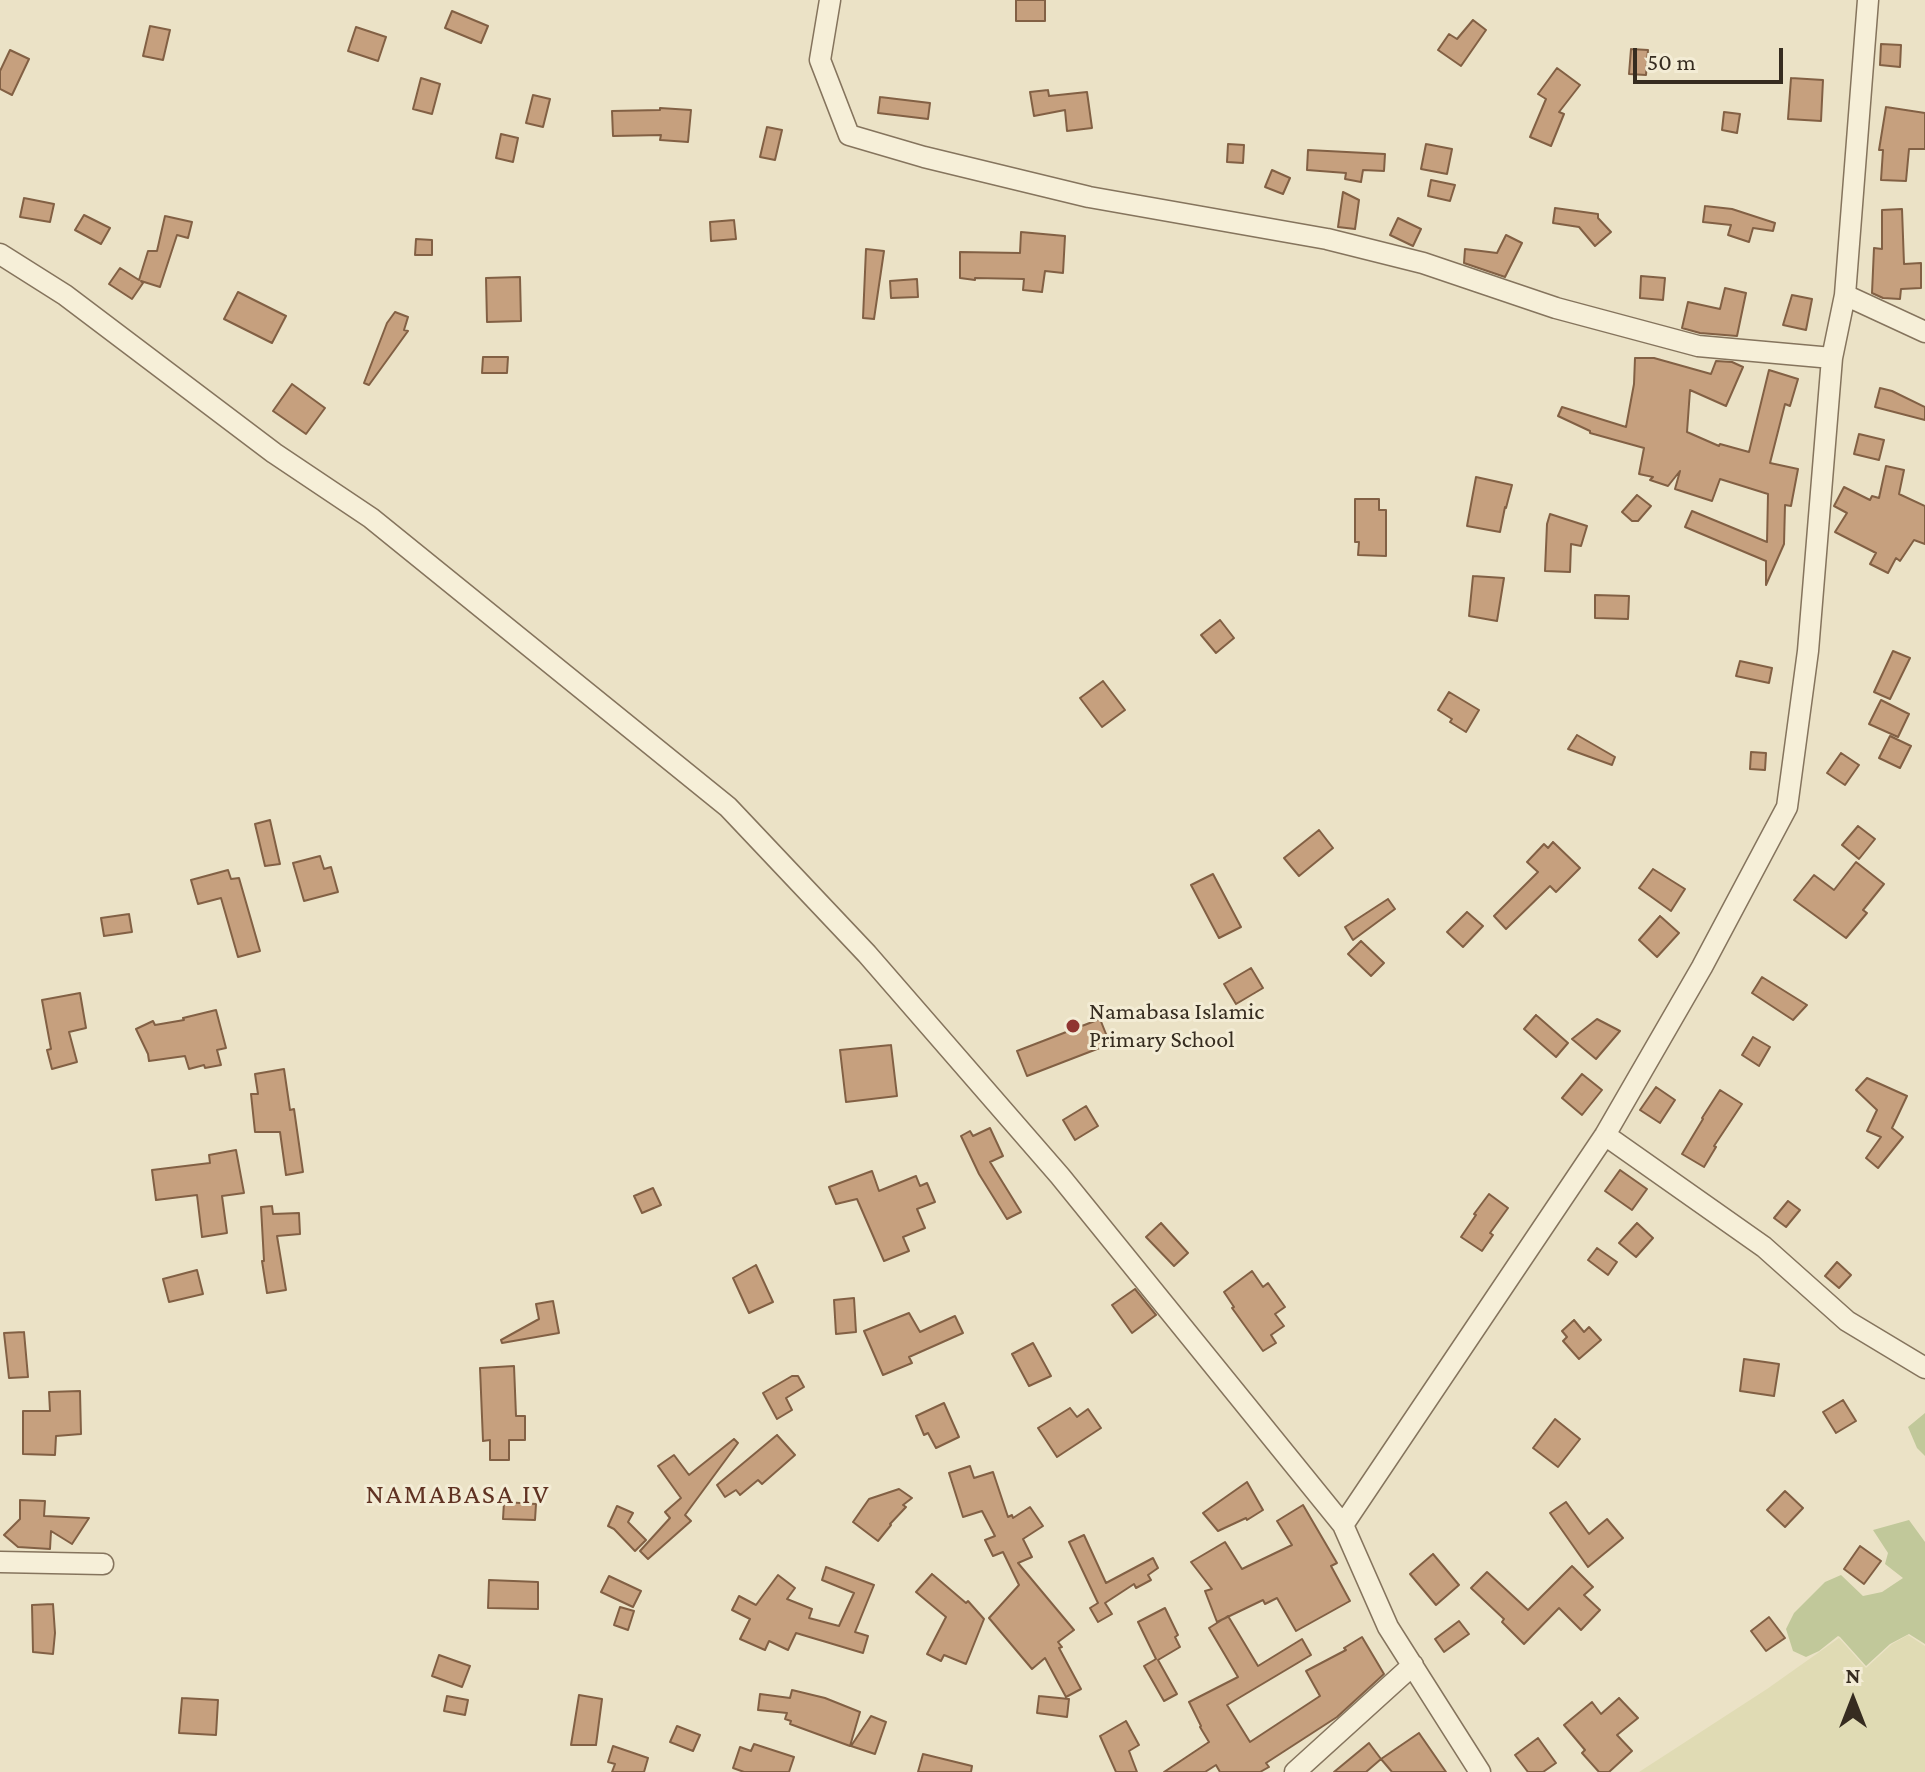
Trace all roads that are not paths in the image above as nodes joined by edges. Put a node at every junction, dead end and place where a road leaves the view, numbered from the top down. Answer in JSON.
{"nodes":[{"id":1,"x":830,"y":0,"type":"edge"},
{"id":2,"x":1868,"y":0,"type":"edge"},
{"id":3,"x":0,"y":254,"type":"edge"},
{"id":4,"x":1845,"y":295,"type":"junction"},
{"id":5,"x":1925,"y":332,"type":"edge"},
{"id":6,"x":1832,"y":358,"type":"junction"},
{"id":7,"x":1605,"y":1135,"type":"junction"},
{"id":8,"x":1925,"y":1368,"type":"edge"},
{"id":9,"x":1343,"y":1525,"type":"junction"},
{"id":10,"x":0,"y":1562,"type":"edge"},
{"id":11,"x":103,"y":1564,"type":"dead end"},
{"id":12,"x":1413,"y":1665,"type":"junction"},
{"id":13,"x":1295,"y":1772,"type":"edge"},
{"id":14,"x":1480,"y":1772,"type":"edge"}],
"edges":[{"from":1,"to":6,"type":"street"},
{"from":2,"to":4,"type":"street"},
{"from":3,"to":9,"type":"street"},
{"from":4,"to":5,"type":"street"},
{"from":4,"to":6,"type":"street"},
{"from":6,"to":7,"type":"street"},
{"from":7,"to":8,"type":"street"},
{"from":7,"to":9,"type":"street"},
{"from":9,"to":12,"type":"street"},
{"from":10,"to":11,"type":"street"},
{"from":12,"to":13,"type":"street"},
{"from":12,"to":14,"type":"street"}]}
